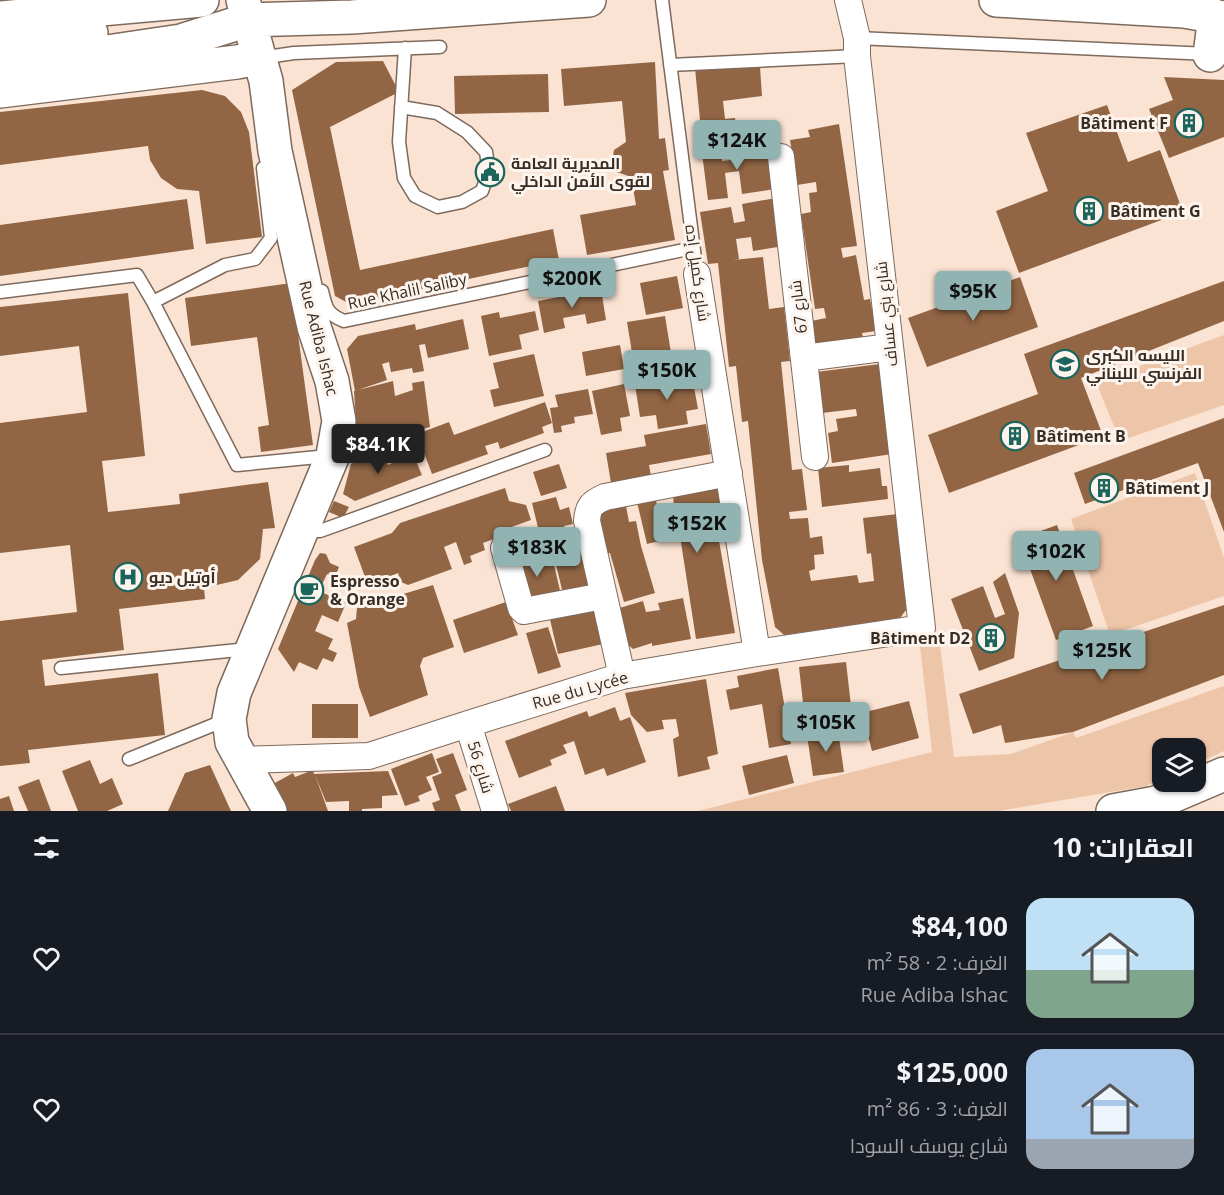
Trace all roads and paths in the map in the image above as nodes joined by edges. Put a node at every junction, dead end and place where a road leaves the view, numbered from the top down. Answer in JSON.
{"nodes":[{"id":1,"x":202,"y":0,"type":"edge"},
{"id":2,"x":589,"y":0,"type":"edge"},
{"id":3,"x":662,"y":0,"type":"edge"},
{"id":4,"x":848,"y":0,"type":"edge"},
{"id":5,"x":996,"y":0,"type":"edge"},
{"id":6,"x":355,"y":9,"type":"edge"},
{"id":7,"x":246,"y":10,"type":"edge"},
{"id":8,"x":1202,"y":11,"type":"edge"},
{"id":9,"x":0,"y":18,"type":"edge"},
{"id":10,"x":0,"y":43,"type":"edge"},
{"id":11,"x":440,"y":47,"type":"dead end"},
{"id":12,"x":857,"y":47,"type":"junction"},
{"id":13,"x":405,"y":48,"type":"junction"},
{"id":14,"x":1217,"y":55,"type":"edge"},
{"id":15,"x":670,"y":65,"type":"junction"},
{"id":16,"x":0,"y":68,"type":"edge"},
{"id":17,"x":262,"y":70,"type":"junction"},
{"id":18,"x":0,"y":91,"type":"edge"},
{"id":19,"x":401,"y":107,"type":"junction"},
{"id":20,"x":281,"y":143,"type":"junction"},
{"id":21,"x":781,"y":157,"type":"dead end"},
{"id":22,"x":693,"y":248,"type":"junction"},
{"id":23,"x":697,"y":274,"type":"joint"},
{"id":24,"x":320,"y":281,"type":"dead end"},
{"id":25,"x":0,"y":292,"type":"edge"},
{"id":26,"x":153,"y":302,"type":"junction"},
{"id":27,"x":890,"y":347,"type":"junction"},
{"id":28,"x":804,"y":358,"type":"junction"},
{"id":29,"x":545,"y":450,"type":"dead end"},
{"id":30,"x":333,"y":455,"type":"junction"},
{"id":31,"x":815,"y":457,"type":"dead end"},
{"id":32,"x":729,"y":473,"type":"junction"},
{"id":33,"x":303,"y":528,"type":"junction"},
{"id":34,"x":504,"y":548,"type":"dead end"},
{"id":35,"x":603,"y":596,"type":"junction"},
{"id":36,"x":922,"y":628,"type":"joint"},
{"id":37,"x":252,"y":648,"type":"junction"},
{"id":38,"x":757,"y":653,"type":"junction"},
{"id":39,"x":61,"y":668,"type":"dead end"},
{"id":40,"x":622,"y":676,"type":"junction"},
{"id":41,"x":229,"y":719,"type":"junction"},
{"id":42,"x":468,"y":724,"type":"junction"},
{"id":43,"x":129,"y":759,"type":"dead end"},
{"id":44,"x":242,"y":760,"type":"junction"},
{"id":45,"x":1224,"y":774,"type":"edge"},
{"id":46,"x":1160,"y":807,"type":"edge"},
{"id":47,"x":270,"y":811,"type":"edge"},
{"id":48,"x":495,"y":811,"type":"edge"},
{"id":49,"x":1113,"y":811,"type":"edge"}],
"edges":[{"from":1,"to":9,"type":"main road"},
{"from":2,"to":6,"type":"main road"},
{"from":3,"to":15,"type":"lane","name":"شارع كميل إده"},
{"from":4,"to":12,"type":"street","name":"شارع بني عساف"},
{"from":5,"to":8,"type":"main road"},
{"from":6,"to":7,"type":"main road"},
{"from":7,"to":10,"type":"main road"},
{"from":7,"to":16,"type":"main road"},
{"from":7,"to":17,"type":"main road","name":"Rue Adiba Ishac"},
{"from":8,"to":14,"type":"main road"},
{"from":11,"to":13,"type":"lane"},
{"from":12,"to":14,"type":"lane"},
{"from":12,"to":15,"type":"lane"},
{"from":12,"to":27,"type":"street","name":"شارع بني عساف"},
{"from":13,"to":17,"type":"lane"},
{"from":13,"to":19,"type":"lane"},
{"from":15,"to":22,"type":"lane","name":"شارع كميل إده"},
{"from":17,"to":18,"type":"main road"},
{"from":17,"to":20,"type":"main road","name":"Rue Adiba Ishac"},
{"from":19,"to":19,"type":"lane"},
{"from":20,"to":26,"type":"lane"},
{"from":20,"to":30,"type":"main road","name":"Rue Adiba Ishac"},
{"from":21,"to":28,"type":"street","name":"شارع 67"},
{"from":22,"to":23,"type":"lane","name":"شارع كميل إده"},
{"from":22,"to":24,"type":"lane","name":"Rue Khalil Saliby"},
{"from":23,"to":32,"type":"street","name":"شارع كميل إده"},
{"from":25,"to":26,"type":"lane"},
{"from":26,"to":30,"type":"lane"},
{"from":27,"to":28,"type":"street"},
{"from":27,"to":36,"type":"street","name":"شارع بني عساف"},
{"from":28,"to":31,"type":"street","name":"شارع 67"},
{"from":29,"to":33,"type":"lane"},
{"from":30,"to":33,"type":"main road","name":"Rue Adiba Ishac"},
{"from":32,"to":35,"type":"street"},
{"from":32,"to":38,"type":"street","name":"شارع كميل إده"},
{"from":33,"to":37,"type":"main road","name":"Rue Adiba Ishac"},
{"from":34,"to":35,"type":"street"},
{"from":35,"to":40,"type":"street"},
{"from":36,"to":38,"type":"street","name":"Rue du Lycée"},
{"from":37,"to":39,"type":"lane"},
{"from":37,"to":41,"type":"main road","name":"Rue Adiba Ishac"},
{"from":38,"to":40,"type":"street","name":"Rue du Lycée"},
{"from":40,"to":42,"type":"street","name":"Rue du Lycée"},
{"from":41,"to":43,"type":"lane"},
{"from":41,"to":44,"type":"main road","name":"Rue Adiba Ishac"},
{"from":42,"to":44,"type":"street","name":"Rue du Lycée"},
{"from":42,"to":48,"type":"street","name":"شارع 56"},
{"from":44,"to":47,"type":"main road","name":"Rue Adiba Ishac"},
{"from":45,"to":46,"type":"main road"},
{"from":46,"to":49,"type":"main road"}]}
